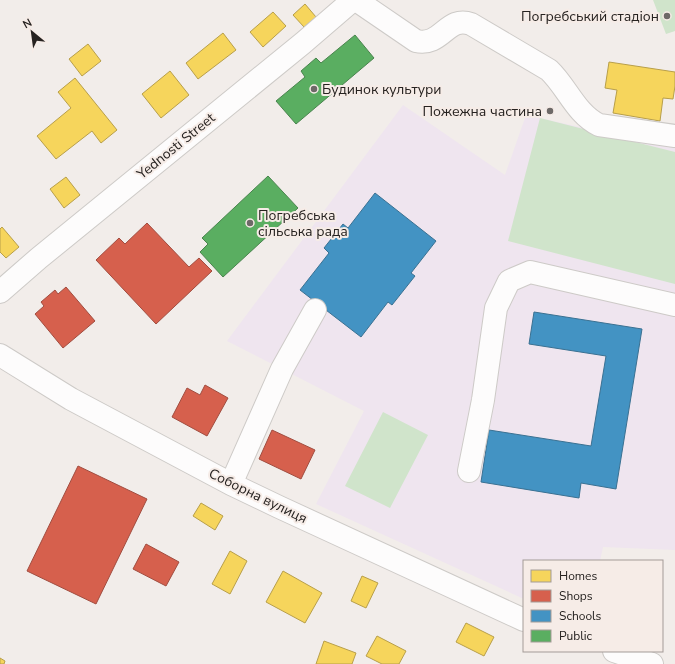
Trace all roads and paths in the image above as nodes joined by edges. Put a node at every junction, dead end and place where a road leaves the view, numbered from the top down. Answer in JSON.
{"nodes":[{"id":1,"x":353,"y":0,"type":"edge"},
{"id":2,"x":356,"y":0,"type":"edge"},
{"id":3,"x":675,"y":136,"type":"edge"},
{"id":4,"x":0,"y":292,"type":"edge"},
{"id":5,"x":675,"y":305,"type":"edge"},
{"id":6,"x":315,"y":310,"type":"dead end"},
{"id":7,"x":0,"y":355,"type":"edge"},
{"id":8,"x":469,"y":471,"type":"dead end"},
{"id":9,"x":231,"y":484,"type":"junction"},
{"id":10,"x":523,"y":620,"type":"edge"},
{"id":11,"x":617,"y":652,"type":"edge"},
{"id":12,"x":652,"y":664,"type":"edge"}],
"edges":[{"from":1,"to":4,"type":"street","name":"Yednosti Street"},
{"from":2,"to":3,"type":"street"},
{"from":5,"to":8,"type":"street"},
{"from":6,"to":9,"type":"street"},
{"from":7,"to":9,"type":"street","name":"Соборна вулиця"},
{"from":9,"to":10,"type":"street","name":"Соборна вулиця"},
{"from":11,"to":12,"type":"street"}]}
